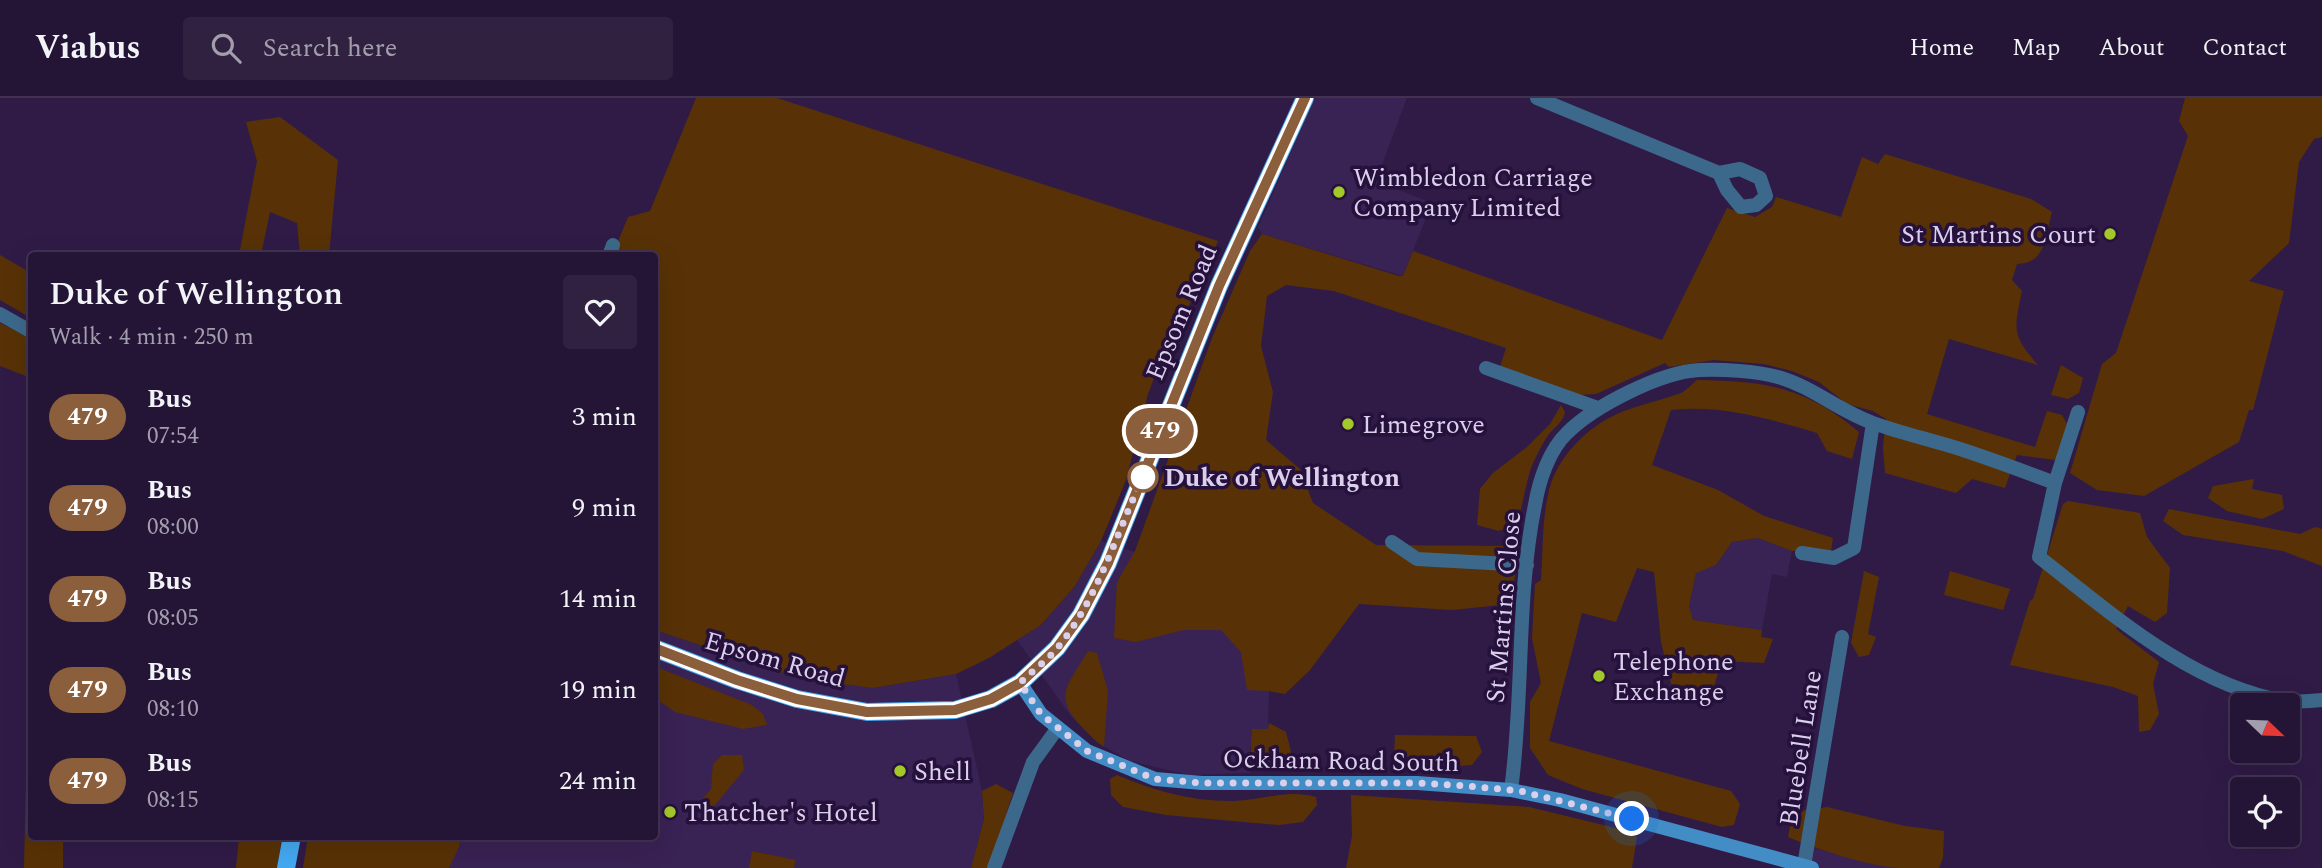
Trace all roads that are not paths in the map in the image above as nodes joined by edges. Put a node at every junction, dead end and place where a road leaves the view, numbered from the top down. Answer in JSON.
{"nodes":[{"id":1,"x":1305,"y":98,"type":"edge"},
{"id":2,"x":1537,"y":98,"type":"edge"},
{"id":3,"x":1719,"y":173,"type":"dead end"},
{"id":4,"x":0,"y":314,"type":"edge"},
{"id":5,"x":28,"y":330,"type":"edge"},
{"id":6,"x":1486,"y":368,"type":"dead end"},
{"id":7,"x":1598,"y":408,"type":"junction"},
{"id":8,"x":2078,"y":412,"type":"dead end"},
{"id":9,"x":1873,"y":423,"type":"junction"},
{"id":10,"x":2054,"y":482,"type":"junction"},
{"id":11,"x":1392,"y":542,"type":"dead end"},
{"id":12,"x":1802,"y":553,"type":"dead end"},
{"id":13,"x":1527,"y":565,"type":"junction"},
{"id":14,"x":1842,"y":637,"type":"dead end"},
{"id":15,"x":658,"y":650,"type":"edge"},
{"id":16,"x":1020,"y":683,"type":"junction"},
{"id":17,"x":2322,"y":700,"type":"edge"},
{"id":18,"x":1057,"y":729,"type":"junction"},
{"id":19,"x":1511,"y":790,"type":"junction"},
{"id":20,"x":291,"y":840,"type":"edge"},
{"id":21,"x":1808,"y":867,"type":"edge"},
{"id":22,"x":286,"y":868,"type":"edge"},
{"id":23,"x":994,"y":868,"type":"edge"}],
"edges":[{"from":1,"to":16,"type":"main road","name":"Epsom Road"},
{"from":2,"to":3,"type":"street"},
{"from":4,"to":5,"type":"street"},
{"from":6,"to":7,"type":"street"},
{"from":7,"to":9,"type":"street","name":"St Martins Close"},
{"from":7,"to":13,"type":"street","name":"St Martins Close"},
{"from":8,"to":10,"type":"street"},
{"from":9,"to":10,"type":"street","name":"St Martins Close"},
{"from":9,"to":12,"type":"street"},
{"from":10,"to":17,"type":"street"},
{"from":11,"to":13,"type":"street"},
{"from":13,"to":19,"type":"street","name":"St Martins Close"},
{"from":14,"to":21,"type":"street","name":"Bluebell Lane"},
{"from":15,"to":16,"type":"main road","name":"Epsom Road"},
{"from":16,"to":18,"type":"main road","name":"Ockham Road South"},
{"from":18,"to":19,"type":"main road","name":"Ockham Road South"},
{"from":18,"to":23,"type":"street"},
{"from":19,"to":21,"type":"main road","name":"Ockham Road South"},
{"from":20,"to":22,"type":"main road"}]}
